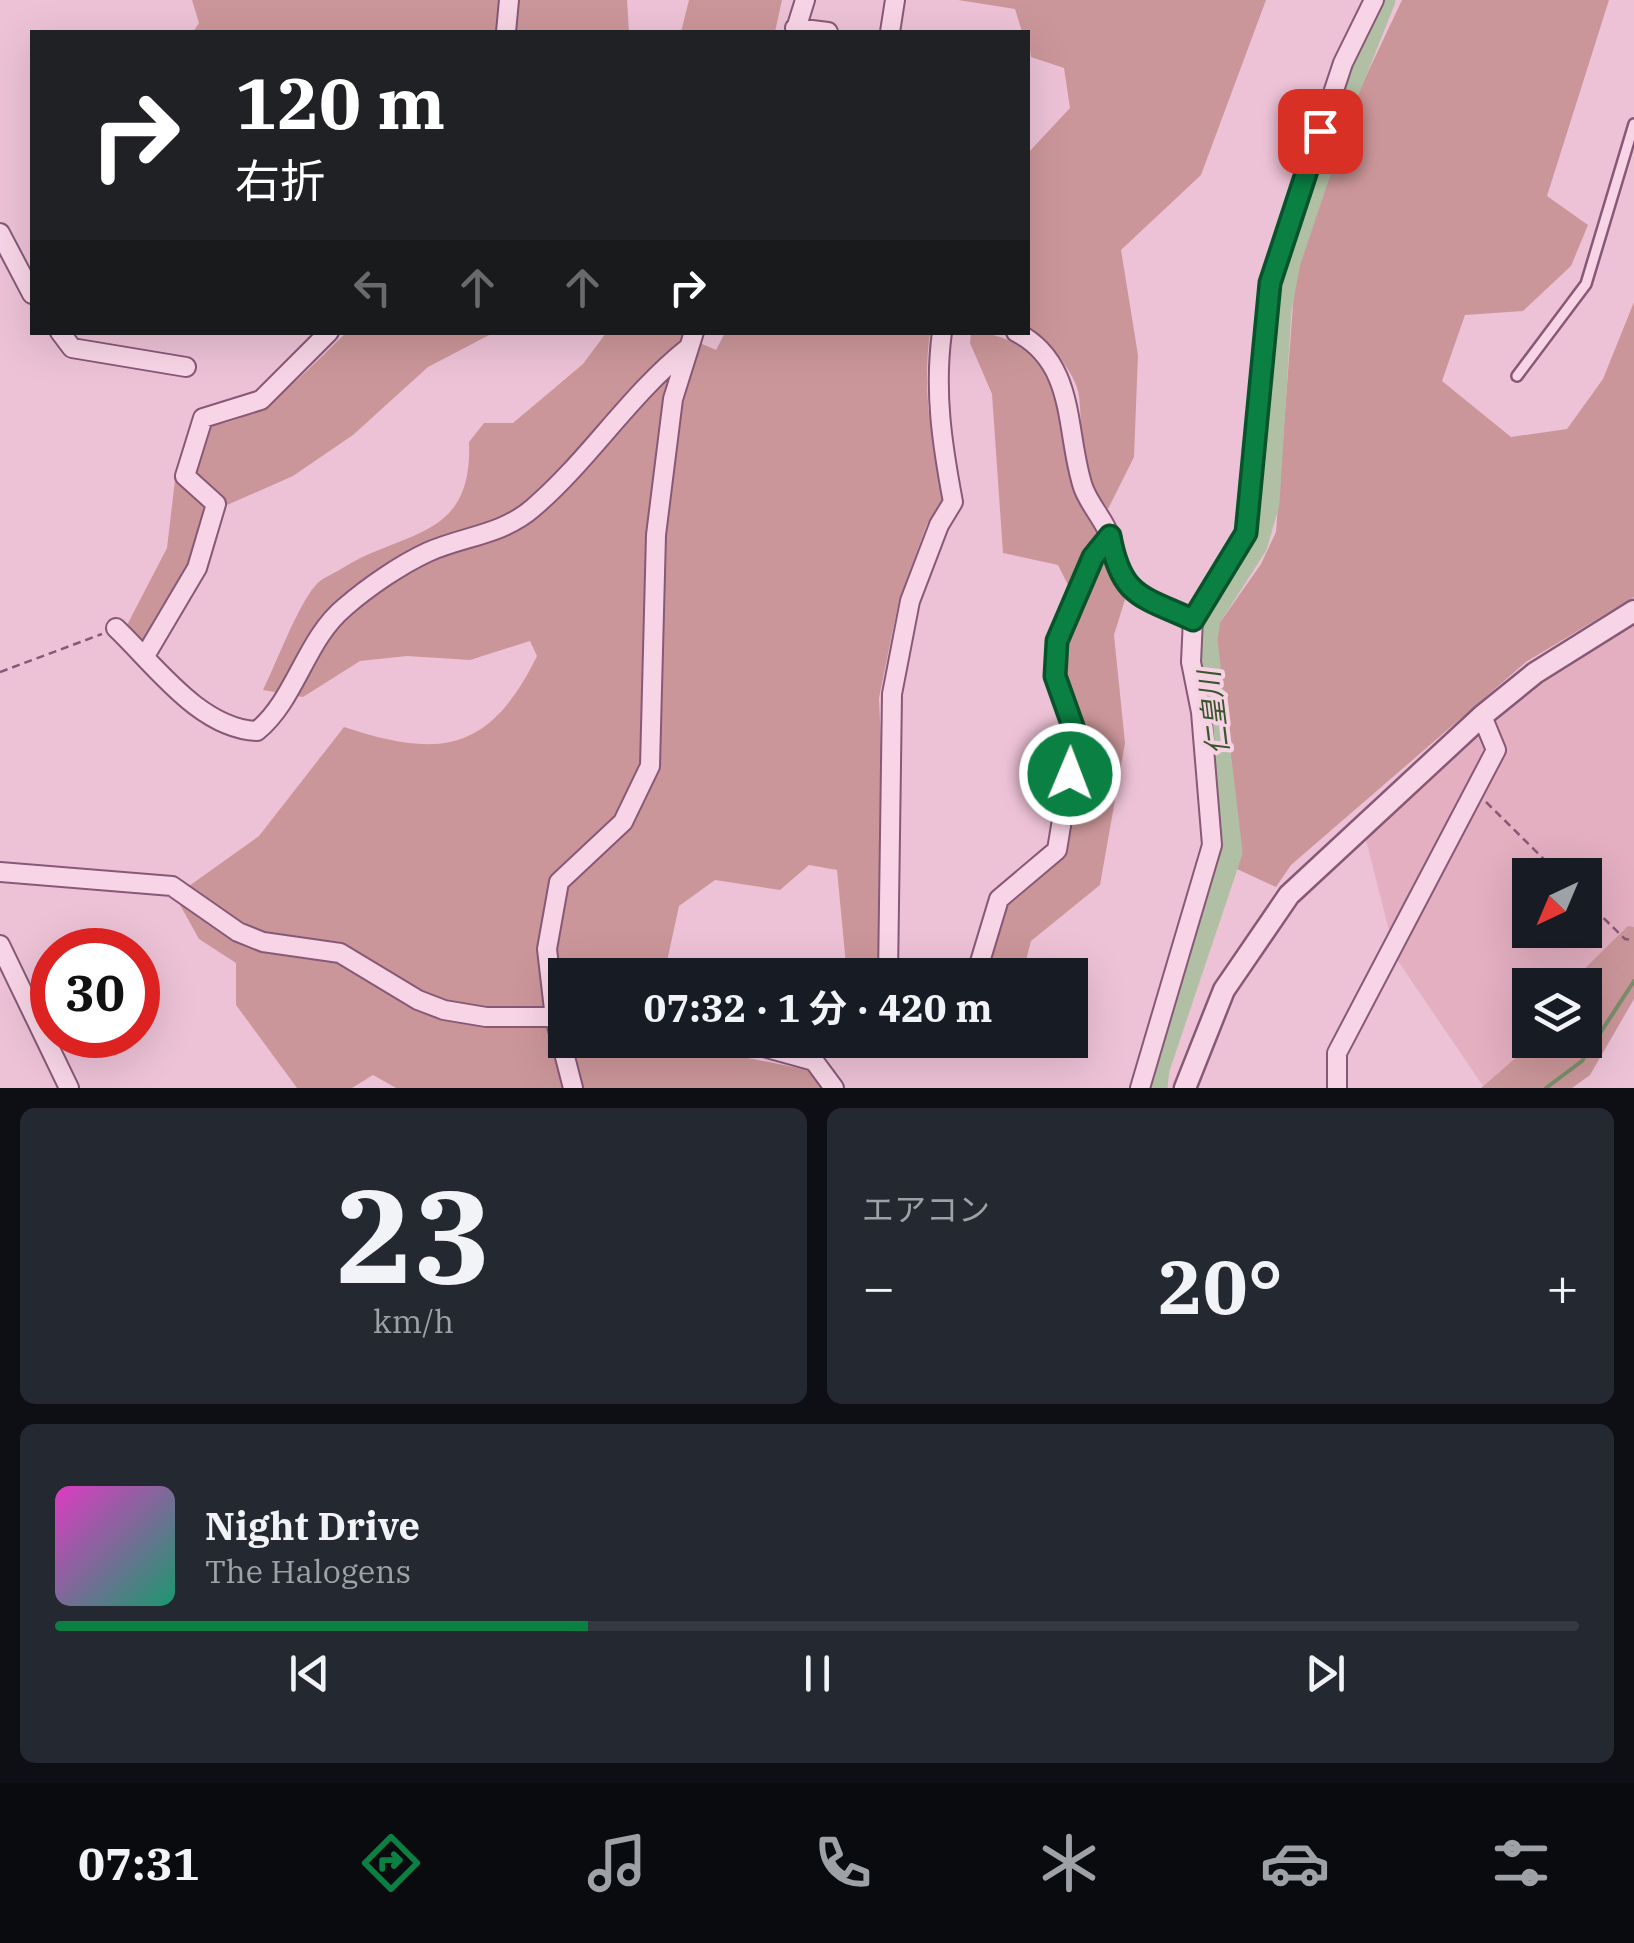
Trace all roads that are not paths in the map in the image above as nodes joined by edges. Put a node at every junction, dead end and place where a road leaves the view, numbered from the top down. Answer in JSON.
{"nodes":[{"id":1,"x":509,"y":0,"type":"edge"},
{"id":2,"x":804,"y":0,"type":"edge"},
{"id":3,"x":895,"y":0,"type":"edge"},
{"id":4,"x":1374,"y":0,"type":"edge"},
{"id":5,"x":506,"y":30,"type":"edge"},
{"id":6,"x":795,"y":30,"type":"edge"},
{"id":7,"x":890,"y":30,"type":"edge"},
{"id":8,"x":1634,"y":124,"type":"edge"},
{"id":9,"x":0,"y":232,"type":"edge"},
{"id":10,"x":30,"y":290,"type":"edge"},
{"id":11,"x":62,"y":335,"type":"edge"},
{"id":12,"x":327,"y":335,"type":"edge"},
{"id":13,"x":942,"y":335,"type":"edge"},
{"id":14,"x":1019,"y":335,"type":"edge"},
{"id":15,"x":691,"y":340,"type":"edge"},
{"id":16,"x":186,"y":367,"type":"dead end"},
{"id":17,"x":1516,"y":376,"type":"dead end"},
{"id":18,"x":1110,"y":536,"type":"junction"},
{"id":19,"x":1634,"y":611,"type":"edge"},
{"id":20,"x":1193,"y":620,"type":"junction"},
{"id":21,"x":116,"y":628,"type":"road end"},
{"id":22,"x":145,"y":656,"type":"junction"},
{"id":23,"x":1482,"y":716,"type":"junction"},
{"id":24,"x":0,"y":872,"type":"edge"},
{"id":25,"x":0,"y":946,"type":"edge"},
{"id":26,"x":550,"y":958,"type":"edge"},
{"id":27,"x":888,"y":958,"type":"edge"},
{"id":28,"x":981,"y":958,"type":"edge"},
{"id":29,"x":548,"y":1017,"type":"edge"},
{"id":30,"x":568,"y":1058,"type":"edge"},
{"id":31,"x":800,"y":1058,"type":"edge"},
{"id":32,"x":68,"y":1088,"type":"edge"},
{"id":33,"x":573,"y":1088,"type":"edge"},
{"id":34,"x":834,"y":1088,"type":"edge"},
{"id":35,"x":1140,"y":1088,"type":"edge"},
{"id":36,"x":1185,"y":1088,"type":"edge"},
{"id":37,"x":1337,"y":1088,"type":"edge"}],
"edges":[{"from":1,"to":5,"type":"street"},
{"from":2,"to":6,"type":"street"},
{"from":3,"to":7,"type":"street"},
{"from":4,"to":20,"type":"street"},
{"from":8,"to":17,"type":"lane"},
{"from":9,"to":10,"type":"street"},
{"from":11,"to":16,"type":"street"},
{"from":12,"to":22,"type":"street"},
{"from":13,"to":27,"type":"street"},
{"from":14,"to":18,"type":"street"},
{"from":15,"to":22,"type":"street"},
{"from":15,"to":26,"type":"street"},
{"from":18,"to":20,"type":"street"},
{"from":18,"to":28,"type":"street"},
{"from":19,"to":23,"type":"street"},
{"from":20,"to":35,"type":"street"},
{"from":21,"to":22,"type":"street"},
{"from":23,"to":36,"type":"street"},
{"from":23,"to":37,"type":"street"},
{"from":24,"to":29,"type":"street"},
{"from":25,"to":32,"type":"street"},
{"from":30,"to":33,"type":"street"},
{"from":31,"to":34,"type":"street"}]}
